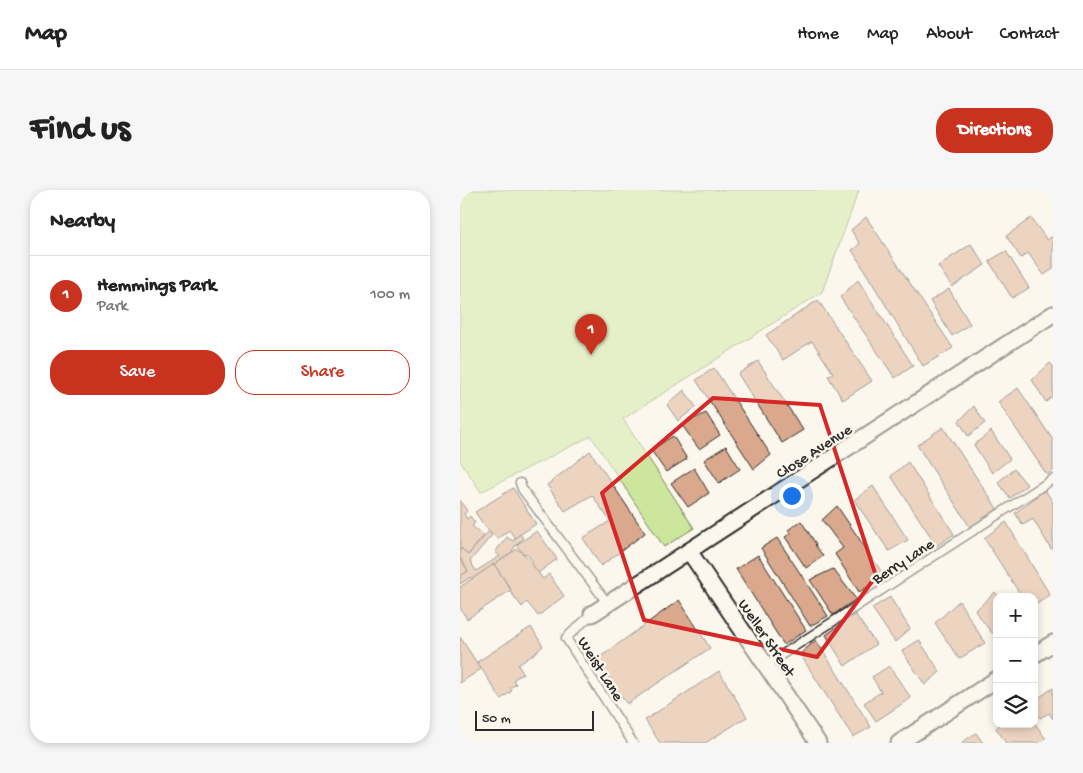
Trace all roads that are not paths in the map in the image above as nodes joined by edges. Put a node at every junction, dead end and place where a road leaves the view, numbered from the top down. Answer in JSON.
{"nodes":[{"id":1,"x":1053,"y":314,"type":"edge"},
{"id":2,"x":1053,"y":479,"type":"edge"},
{"id":3,"x":520,"y":483,"type":"dead end"},
{"id":4,"x":689,"y":551,"type":"junction"},
{"id":5,"x":608,"y":604,"type":"junction"},
{"id":6,"x":592,"y":614,"type":"joint"},
{"id":7,"x":1053,"y":642,"type":"edge"},
{"id":8,"x":1038,"y":652,"type":"edge"},
{"id":9,"x":766,"y":665,"type":"junction"},
{"id":10,"x":993,"y":682,"type":"edge"},
{"id":11,"x":907,"y":741,"type":"edge"},
{"id":12,"x":633,"y":743,"type":"edge"},
{"id":13,"x":818,"y":743,"type":"edge"}],
"edges":[{"from":1,"to":4,"type":"street","name":"Close Avenue"},
{"from":2,"to":9,"type":"lane","name":"Berry Lane"},
{"from":3,"to":5,"type":"lane"},
{"from":4,"to":5,"type":"street","name":"Close Avenue"},
{"from":4,"to":9,"type":"street","name":"Weller Street"},
{"from":5,"to":6,"type":"street","name":"Close Avenue"},
{"from":6,"to":12,"type":"lane","name":"Weist Lane"},
{"from":7,"to":8,"type":"street"},
{"from":9,"to":13,"type":"street","name":"Weller Street"},
{"from":10,"to":11,"type":"street"}]}
